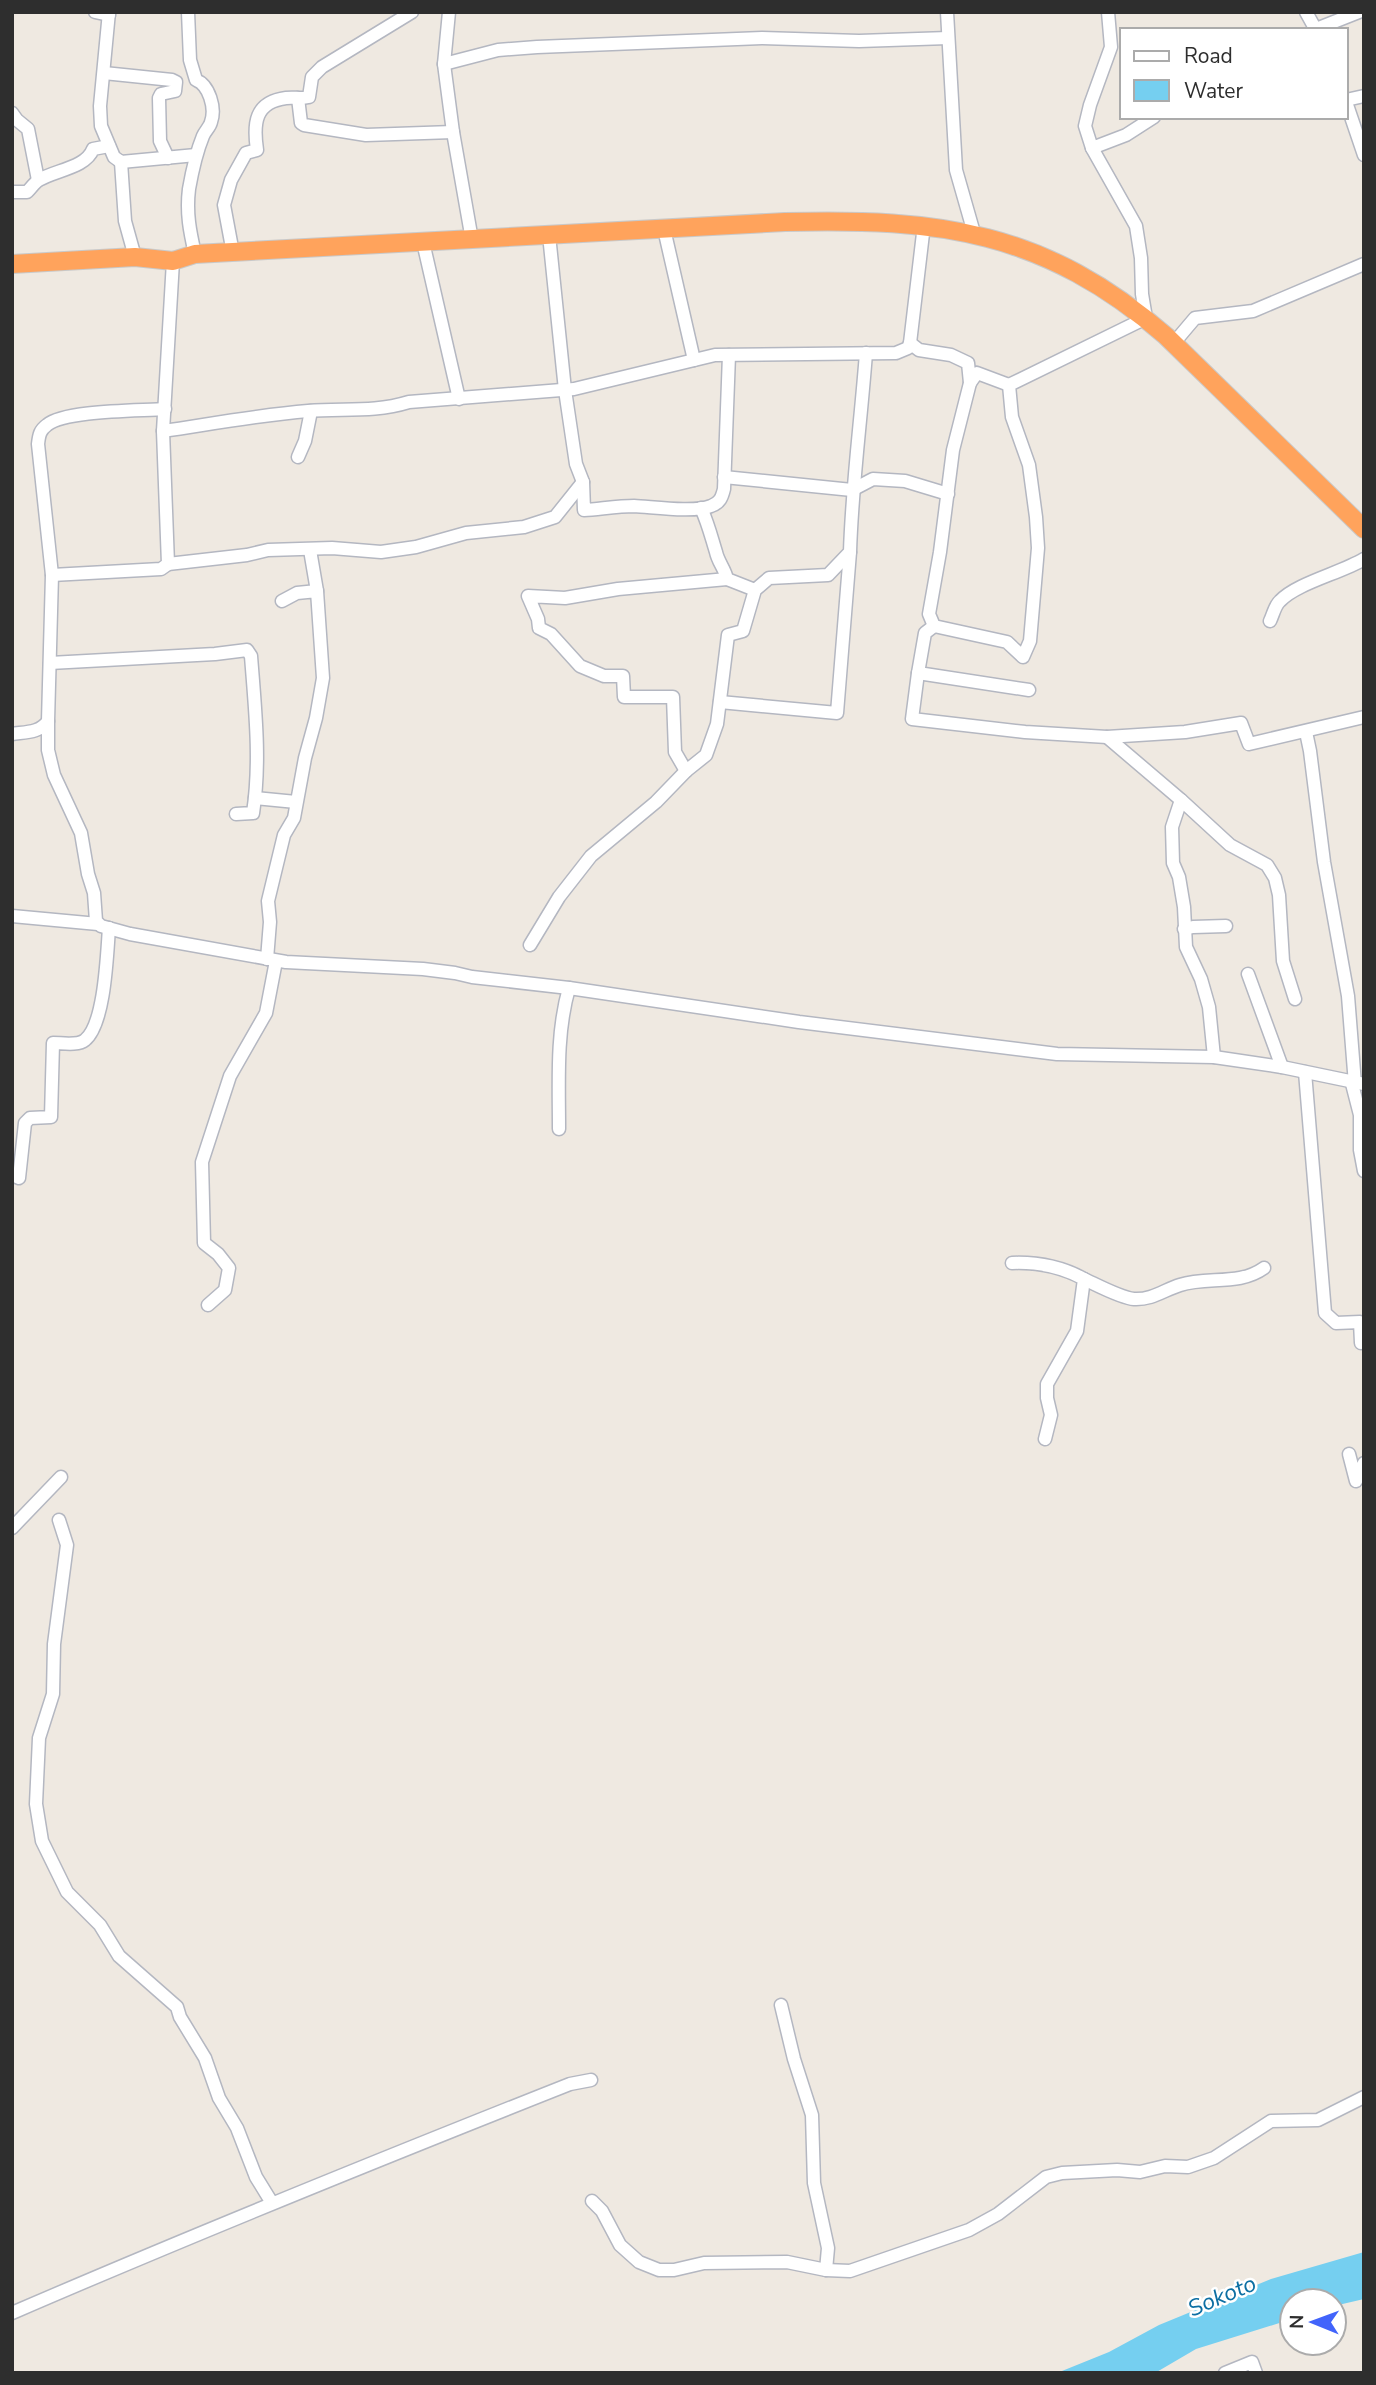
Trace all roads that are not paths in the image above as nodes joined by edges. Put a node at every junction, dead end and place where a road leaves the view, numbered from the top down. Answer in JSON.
{"nodes":[{"id":1,"x":95,"y":12,"type":"edge"},
{"id":2,"x":188,"y":12,"type":"edge"},
{"id":3,"x":412,"y":12,"type":"edge"},
{"id":4,"x":449,"y":12,"type":"edge"},
{"id":5,"x":947,"y":12,"type":"edge"},
{"id":6,"x":1108,"y":12,"type":"edge"},
{"id":7,"x":1306,"y":12,"type":"edge"},
{"id":8,"x":1359,"y":12,"type":"edge"},
{"id":9,"x":109,"y":14,"type":"edge"},
{"id":10,"x":1315,"y":28,"type":"edge"},
{"id":11,"x":1319,"y":28,"type":"edge"},
{"id":12,"x":948,"y":38,"type":"junction"},
{"id":13,"x":444,"y":64,"type":"junction"},
{"id":14,"x":104,"y":73,"type":"junction"},
{"id":15,"x":298,"y":98,"type":"junction"},
{"id":16,"x":1348,"y":107,"type":"edge"},
{"id":17,"x":12,"y":113,"type":"edge"},
{"id":18,"x":1151,"y":119,"type":"edge"},
{"id":19,"x":453,"y":132,"type":"junction"},
{"id":20,"x":109,"y":146,"type":"junction"},
{"id":21,"x":1092,"y":148,"type":"junction"},
{"id":22,"x":1363,"y":153,"type":"edge"},
{"id":23,"x":196,"y":155,"type":"junction"},
{"id":24,"x":167,"y":158,"type":"junction"},
{"id":25,"x":121,"y":162,"type":"junction"},
{"id":26,"x":38,"y":180,"type":"junction"},
{"id":27,"x":12,"y":192,"type":"edge"},
{"id":28,"x":923,"y":225,"type":"junction"},
{"id":29,"x":664,"y":229,"type":"junction"},
{"id":30,"x":974,"y":233,"type":"junction"},
{"id":31,"x":549,"y":235,"type":"junction"},
{"id":32,"x":472,"y":240,"type":"junction"},
{"id":33,"x":423,"y":242,"type":"junction"},
{"id":34,"x":233,"y":253,"type":"junction"},
{"id":35,"x":195,"y":254,"type":"junction"},
{"id":36,"x":135,"y":257,"type":"junction"},
{"id":37,"x":173,"y":261,"type":"junction"},
{"id":38,"x":12,"y":264,"type":"edge"},
{"id":39,"x":1364,"y":264,"type":"edge"},
{"id":40,"x":1146,"y":318,"type":"junction"},
{"id":41,"x":910,"y":343,"type":"junction"},
{"id":42,"x":1173,"y":344,"type":"junction"},
{"id":43,"x":866,"y":353,"type":"junction"},
{"id":44,"x":729,"y":355,"type":"junction"},
{"id":45,"x":694,"y":360,"type":"junction"},
{"id":46,"x":970,"y":383,"type":"junction"},
{"id":47,"x":1009,"y":385,"type":"junction"},
{"id":48,"x":565,"y":390,"type":"junction"},
{"id":49,"x":459,"y":399,"type":"junction"},
{"id":50,"x":165,"y":409,"type":"junction"},
{"id":51,"x":311,"y":411,"type":"junction"},
{"id":52,"x":163,"y":432,"type":"junction"},
{"id":53,"x":298,"y":457,"type":"dead end"},
{"id":54,"x":724,"y":477,"type":"junction"},
{"id":55,"x":583,"y":482,"type":"junction"},
{"id":56,"x":852,"y":489,"type":"junction"},
{"id":57,"x":948,"y":494,"type":"junction"},
{"id":58,"x":701,"y":508,"type":"junction"},
{"id":59,"x":1364,"y":529,"type":"edge"},
{"id":60,"x":310,"y":550,"type":"junction"},
{"id":61,"x":850,"y":552,"type":"junction"},
{"id":62,"x":1364,"y":559,"type":"edge"},
{"id":63,"x":168,"y":564,"type":"junction"},
{"id":64,"x":52,"y":575,"type":"junction"},
{"id":65,"x":727,"y":579,"type":"junction"},
{"id":66,"x":755,"y":590,"type":"junction"},
{"id":67,"x":317,"y":591,"type":"junction"},
{"id":68,"x":282,"y":601,"type":"dead end"},
{"id":69,"x":1270,"y":621,"type":"dead end"},
{"id":70,"x":934,"y":626,"type":"junction"},
{"id":71,"x":50,"y":663,"type":"junction"},
{"id":72,"x":918,"y":673,"type":"junction"},
{"id":73,"x":1029,"y":690,"type":"dead end"},
{"id":74,"x":720,"y":702,"type":"junction"},
{"id":75,"x":1364,"y":717,"type":"edge"},
{"id":76,"x":48,"y":721,"type":"junction"},
{"id":77,"x":1306,"y":732,"type":"junction"},
{"id":78,"x":12,"y":734,"type":"edge"},
{"id":79,"x":1107,"y":737,"type":"junction"},
{"id":80,"x":685,"y":771,"type":"junction"},
{"id":81,"x":256,"y":798,"type":"junction"},
{"id":82,"x":1181,"y":800,"type":"junction"},
{"id":83,"x":296,"y":802,"type":"junction"},
{"id":84,"x":236,"y":814,"type":"dead end"},
{"id":85,"x":12,"y":916,"type":"edge"},
{"id":86,"x":103,"y":926,"type":"junction"},
{"id":87,"x":1226,"y":926,"type":"dead end"},
{"id":88,"x":1184,"y":929,"type":"junction"},
{"id":89,"x":530,"y":945,"type":"dead end"},
{"id":90,"x":272,"y":960,"type":"junction"},
{"id":91,"x":1248,"y":974,"type":"dead end"},
{"id":92,"x":569,"y":988,"type":"junction"},
{"id":93,"x":1296,"y":999,"type":"dead end"},
{"id":94,"x":1214,"y":1057,"type":"junction"},
{"id":95,"x":1282,"y":1067,"type":"junction"},
{"id":96,"x":1305,"y":1072,"type":"junction"},
{"id":97,"x":1357,"y":1083,"type":"edge"},
{"id":98,"x":559,"y":1129,"type":"dead end"},
{"id":99,"x":1364,"y":1171,"type":"edge"},
{"id":100,"x":12,"y":1175,"type":"edge"},
{"id":101,"x":1012,"y":1264,"type":"dead end"},
{"id":102,"x":1264,"y":1268,"type":"dead end"},
{"id":103,"x":1084,"y":1279,"type":"junction"},
{"id":104,"x":208,"y":1305,"type":"dead end"},
{"id":105,"x":1362,"y":1343,"type":"dead end"},
{"id":106,"x":1045,"y":1439,"type":"dead end"},
{"id":107,"x":1349,"y":1454,"type":"dead end"},
{"id":108,"x":1364,"y":1463,"type":"edge"},
{"id":109,"x":61,"y":1476,"type":"dead end"},
{"id":110,"x":59,"y":1520,"type":"dead end"},
{"id":111,"x":12,"y":1528,"type":"edge"},
{"id":112,"x":781,"y":2005,"type":"dead end"},
{"id":113,"x":591,"y":2080,"type":"dead end"},
{"id":114,"x":1364,"y":2097,"type":"edge"},
{"id":115,"x":592,"y":2201,"type":"dead end"},
{"id":116,"x":272,"y":2203,"type":"junction"},
{"id":117,"x":826,"y":2270,"type":"junction"},
{"id":118,"x":12,"y":2313,"type":"edge"},
{"id":119,"x":1225,"y":2373,"type":"edge"},
{"id":120,"x":1256,"y":2373,"type":"edge"}],
"edges":[{"from":1,"to":9,"type":"street"},
{"from":2,"to":23,"type":"street"},
{"from":3,"to":15,"type":"street"},
{"from":4,"to":13,"type":"street"},
{"from":5,"to":12,"type":"street"},
{"from":6,"to":21,"type":"street"},
{"from":7,"to":10,"type":"street"},
{"from":8,"to":11,"type":"street"},
{"from":9,"to":14,"type":"street"},
{"from":12,"to":13,"type":"street"},
{"from":12,"to":30,"type":"street"},
{"from":13,"to":19,"type":"street"},
{"from":14,"to":20,"type":"street"},
{"from":14,"to":24,"type":"street"},
{"from":15,"to":19,"type":"street"},
{"from":15,"to":34,"type":"street"},
{"from":16,"to":22,"type":"street"},
{"from":17,"to":26,"type":"street"},
{"from":18,"to":21,"type":"street"},
{"from":19,"to":32,"type":"street"},
{"from":20,"to":25,"type":"street"},
{"from":20,"to":26,"type":"street"},
{"from":21,"to":40,"type":"street"},
{"from":23,"to":24,"type":"street"},
{"from":23,"to":35,"type":"street"},
{"from":24,"to":25,"type":"street"},
{"from":25,"to":36,"type":"street"},
{"from":26,"to":27,"type":"street"},
{"from":28,"to":29,"type":"highway"},
{"from":28,"to":30,"type":"highway"},
{"from":28,"to":41,"type":"street"},
{"from":29,"to":31,"type":"highway"},
{"from":29,"to":45,"type":"street"},
{"from":30,"to":40,"type":"highway"},
{"from":31,"to":32,"type":"highway"},
{"from":31,"to":48,"type":"street"},
{"from":32,"to":33,"type":"highway"},
{"from":33,"to":34,"type":"highway"},
{"from":33,"to":49,"type":"street"},
{"from":34,"to":35,"type":"highway"},
{"from":35,"to":37,"type":"highway"},
{"from":36,"to":37,"type":"highway"},
{"from":36,"to":38,"type":"highway"},
{"from":37,"to":50,"type":"street"},
{"from":39,"to":42,"type":"street"},
{"from":40,"to":42,"type":"highway"},
{"from":40,"to":47,"type":"street"},
{"from":41,"to":43,"type":"street"},
{"from":41,"to":46,"type":"street"},
{"from":42,"to":59,"type":"highway"},
{"from":43,"to":44,"type":"street"},
{"from":43,"to":56,"type":"street"},
{"from":44,"to":45,"type":"street"},
{"from":44,"to":54,"type":"street"},
{"from":45,"to":48,"type":"street"},
{"from":46,"to":47,"type":"street"},
{"from":46,"to":57,"type":"street"},
{"from":47,"to":70,"type":"street"},
{"from":48,"to":49,"type":"street"},
{"from":48,"to":55,"type":"street"},
{"from":49,"to":51,"type":"street"},
{"from":50,"to":52,"type":"street"},
{"from":50,"to":64,"type":"street"},
{"from":51,"to":52,"type":"street"},
{"from":51,"to":53,"type":"street"},
{"from":52,"to":63,"type":"street"},
{"from":54,"to":56,"type":"street"},
{"from":54,"to":58,"type":"street"},
{"from":55,"to":58,"type":"street"},
{"from":55,"to":60,"type":"street"},
{"from":56,"to":57,"type":"street"},
{"from":56,"to":61,"type":"street"},
{"from":57,"to":70,"type":"street"},
{"from":58,"to":65,"type":"street"},
{"from":60,"to":63,"type":"street"},
{"from":60,"to":67,"type":"street"},
{"from":61,"to":66,"type":"street"},
{"from":61,"to":74,"type":"street"},
{"from":62,"to":69,"type":"street"},
{"from":63,"to":64,"type":"street"},
{"from":64,"to":71,"type":"street"},
{"from":65,"to":66,"type":"street"},
{"from":65,"to":80,"type":"street"},
{"from":66,"to":74,"type":"street"},
{"from":67,"to":68,"type":"street"},
{"from":67,"to":83,"type":"street"},
{"from":70,"to":72,"type":"street"},
{"from":71,"to":76,"type":"street"},
{"from":71,"to":81,"type":"street"},
{"from":72,"to":73,"type":"street"},
{"from":72,"to":79,"type":"street"},
{"from":74,"to":80,"type":"street"},
{"from":75,"to":77,"type":"street"},
{"from":76,"to":78,"type":"street"},
{"from":76,"to":86,"type":"street"},
{"from":77,"to":79,"type":"street"},
{"from":77,"to":97,"type":"street"},
{"from":79,"to":82,"type":"street"},
{"from":80,"to":89,"type":"street"},
{"from":81,"to":83,"type":"street"},
{"from":81,"to":84,"type":"street"},
{"from":82,"to":88,"type":"street"},
{"from":82,"to":93,"type":"street"},
{"from":83,"to":90,"type":"street"},
{"from":85,"to":86,"type":"street"},
{"from":86,"to":90,"type":"street"},
{"from":86,"to":100,"type":"street"},
{"from":87,"to":88,"type":"street"},
{"from":88,"to":94,"type":"street"},
{"from":90,"to":92,"type":"street"},
{"from":90,"to":104,"type":"street"},
{"from":91,"to":95,"type":"street"},
{"from":92,"to":94,"type":"street"},
{"from":92,"to":98,"type":"street"},
{"from":94,"to":95,"type":"street"},
{"from":95,"to":96,"type":"street"},
{"from":96,"to":97,"type":"street"},
{"from":96,"to":105,"type":"street"},
{"from":97,"to":99,"type":"street"},
{"from":101,"to":103,"type":"street"},
{"from":102,"to":103,"type":"street"},
{"from":103,"to":106,"type":"street"},
{"from":107,"to":108,"type":"street"},
{"from":109,"to":111,"type":"street"},
{"from":110,"to":116,"type":"street"},
{"from":112,"to":117,"type":"street"},
{"from":113,"to":116,"type":"street"},
{"from":114,"to":117,"type":"street"},
{"from":115,"to":117,"type":"street"},
{"from":116,"to":118,"type":"street"},
{"from":119,"to":120,"type":"street"}]}
